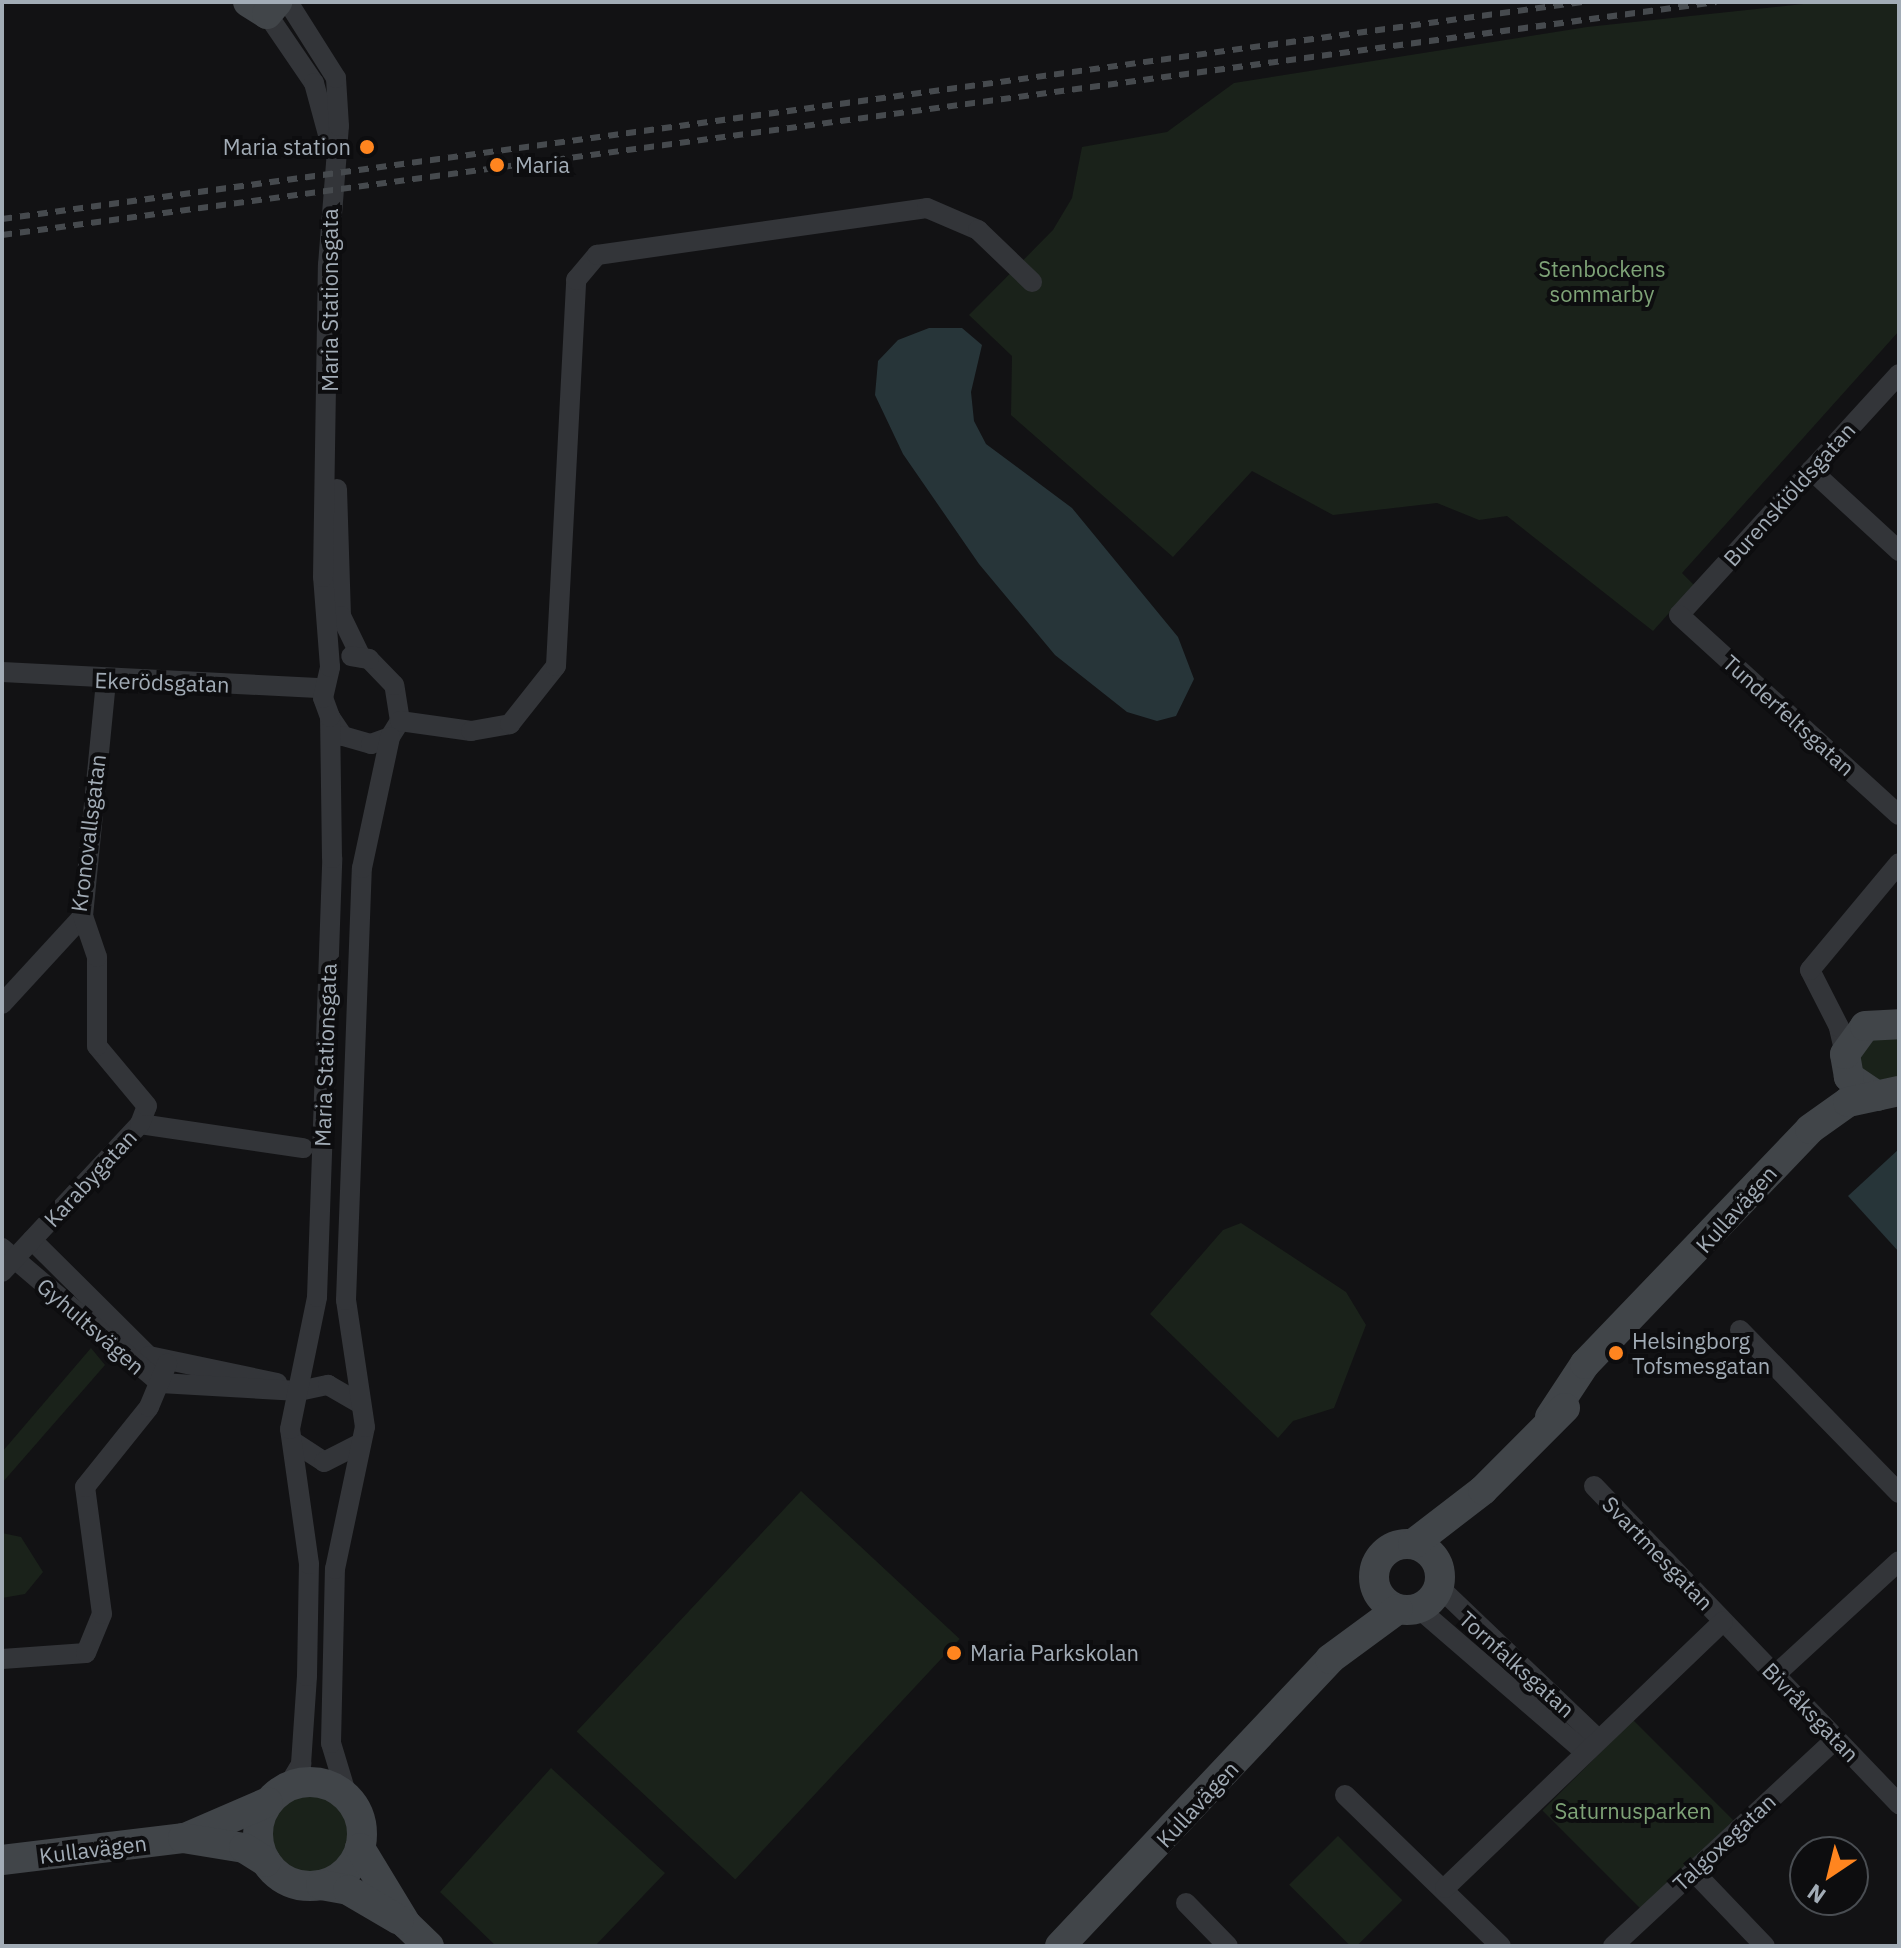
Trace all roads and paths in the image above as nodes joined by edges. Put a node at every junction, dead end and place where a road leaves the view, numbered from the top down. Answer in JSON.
{"nodes":[{"id":1,"x":270,"y":5,"type":"edge"},
{"id":2,"x":1032,"y":282,"type":"dead end"},
{"id":3,"x":1899,"y":374,"type":"edge"},
{"id":4,"x":330,"y":446,"type":"junction"},
{"id":5,"x":1811,"y":470,"type":"junction"},
{"id":6,"x":1899,"y":551,"type":"edge"},
{"id":7,"x":1679,"y":615,"type":"joint"},
{"id":8,"x":361,"y":657,"type":"junction"},
{"id":9,"x":330,"y":667,"type":"junction"},
{"id":10,"x":2,"y":672,"type":"edge"},
{"id":11,"x":106,"y":682,"type":"junction"},
{"id":12,"x":323,"y":688,"type":"junction"},
{"id":13,"x":330,"y":717,"type":"junction"},
{"id":14,"x":395,"y":729,"type":"junction"},
{"id":15,"x":1899,"y":815,"type":"edge"},
{"id":16,"x":1899,"y":863,"type":"edge"},
{"id":17,"x":83,"y":916,"type":"junction"},
{"id":18,"x":1827,"y":1002,"type":"junction"},
{"id":19,"x":2,"y":1004,"type":"edge"},
{"id":20,"x":1891,"y":1024,"type":"edge"},
{"id":21,"x":1845,"y":1060,"type":"junction"},
{"id":22,"x":1891,"y":1095,"type":"edge"},
{"id":23,"x":140,"y":1124,"type":"junction"},
{"id":24,"x":1810,"y":1129,"type":"junction"},
{"id":25,"x":303,"y":1148,"type":"dead end"},
{"id":26,"x":32,"y":1240,"type":"junction"},
{"id":27,"x":6,"y":1259,"type":"edge"},
{"id":28,"x":1740,"y":1330,"type":"dead end"},
{"id":29,"x":164,"y":1373,"type":"junction"},
{"id":30,"x":299,"y":1391,"type":"junction"},
{"id":31,"x":358,"y":1402,"type":"junction"},
{"id":32,"x":292,"y":1441,"type":"junction"},
{"id":33,"x":358,"y":1445,"type":"junction"},
{"id":34,"x":1594,"y":1486,"type":"dead end"},
{"id":35,"x":1483,"y":1490,"type":"junction"},
{"id":36,"x":1899,"y":1493,"type":"edge"},
{"id":37,"x":1413,"y":1544,"type":"junction"},
{"id":38,"x":1899,"y":1561,"type":"edge"},
{"id":39,"x":1374,"y":1580,"type":"junction"},
{"id":40,"x":1424,"y":1593,"type":"junction"},
{"id":41,"x":1723,"y":1621,"type":"junction"},
{"id":42,"x":2,"y":1659,"type":"edge"},
{"id":43,"x":1330,"y":1659,"type":"junction"},
{"id":44,"x":1775,"y":1675,"type":"junction"},
{"id":45,"x":1836,"y":1739,"type":"junction"},
{"id":46,"x":1591,"y":1745,"type":"junction"},
{"id":47,"x":278,"y":1794,"type":"junction"},
{"id":48,"x":1345,"y":1795,"type":"dead end"},
{"id":49,"x":347,"y":1796,"type":"junction"},
{"id":50,"x":1899,"y":1804,"type":"edge"},
{"id":51,"x":183,"y":1838,"type":"junction"},
{"id":52,"x":360,"y":1848,"type":"junction"},
{"id":53,"x":2,"y":1860,"type":"edge"},
{"id":54,"x":266,"y":1862,"type":"junction"},
{"id":55,"x":1693,"y":1871,"type":"junction"},
{"id":56,"x":321,"y":1885,"type":"junction"},
{"id":57,"x":1445,"y":1888,"type":"junction"},
{"id":58,"x":1186,"y":1903,"type":"dead end"},
{"id":59,"x":406,"y":1924,"type":"junction"},
{"id":60,"x":1061,"y":1945,"type":"edge"},
{"id":61,"x":1499,"y":1945,"type":"edge"},
{"id":62,"x":429,"y":1946,"type":"edge"},
{"id":63,"x":1228,"y":1946,"type":"edge"},
{"id":64,"x":1613,"y":1946,"type":"edge"},
{"id":65,"x":1765,"y":1946,"type":"edge"}],
"edges":[{"from":1,"to":4,"type":"street","name":"Maria Stationsgata"},
{"from":2,"to":14,"type":"street"},
{"from":3,"to":5,"type":"street","name":"Burenskiöldsgatan"},
{"from":4,"to":8,"type":"street","name":"Maria Stationsgata"},
{"from":4,"to":9,"type":"street","name":"Maria Stationsgata"},
{"from":5,"to":6,"type":"street"},
{"from":5,"to":7,"type":"street","name":"Burenskiöldsgatan"},
{"from":7,"to":15,"type":"street","name":"Tunderfeltsgatan"},
{"from":8,"to":9,"type":"street"},
{"from":8,"to":14,"type":"street","name":"Maria Stationsgata"},
{"from":9,"to":12,"type":"street","name":"Maria Stationsgata"},
{"from":10,"to":11,"type":"street","name":"Ekerödsgatan"},
{"from":11,"to":12,"type":"street","name":"Ekerödsgatan"},
{"from":11,"to":17,"type":"street","name":"Kronovallsgatan"},
{"from":12,"to":13,"type":"street","name":"Maria Stationsgata"},
{"from":13,"to":14,"type":"street"},
{"from":13,"to":30,"type":"street","name":"Maria Stationsgata"},
{"from":14,"to":31,"type":"street","name":"Maria Stationsgata"},
{"from":16,"to":18,"type":"street"},
{"from":17,"to":19,"type":"street","name":"Kronovallsgatan"},
{"from":17,"to":23,"type":"street","name":"Karabygatan"},
{"from":18,"to":20,"type":"street"},
{"from":18,"to":21,"type":"street"},
{"from":20,"to":21,"type":"street","name":"Kullavägen"},
{"from":21,"to":22,"type":"street","name":"Kullavägen"},
{"from":21,"to":24,"type":"street","name":"Kullavägen"},
{"from":22,"to":24,"type":"street","name":"Kullavägen"},
{"from":23,"to":25,"type":"street"},
{"from":23,"to":26,"type":"street","name":"Karabygatan"},
{"from":24,"to":35,"type":"street","name":"Kullavägen"},
{"from":26,"to":27,"type":"street","name":"Karabygatan"},
{"from":26,"to":29,"type":"street","name":"Gyhultsvägen"},
{"from":27,"to":29,"type":"street","name":"Gyhultsvägen"},
{"from":28,"to":36,"type":"street"},
{"from":29,"to":30,"type":"street","name":"Gyhultsvägen"},
{"from":29,"to":42,"type":"street"},
{"from":30,"to":31,"type":"street"},
{"from":30,"to":32,"type":"street","name":"Maria Stationsgata"},
{"from":31,"to":33,"type":"street","name":"Maria Stationsgata"},
{"from":32,"to":33,"type":"street"},
{"from":32,"to":47,"type":"street","name":"Maria Stationsgata"},
{"from":33,"to":49,"type":"street","name":"Maria Stationsgata"},
{"from":34,"to":41,"type":"street","name":"Svartmesgatan"},
{"from":35,"to":37,"type":"street","name":"Kullavägen"},
{"from":35,"to":40,"type":"street","name":"Kullavägen"},
{"from":37,"to":39,"type":"street","name":"Kullavägen"},
{"from":37,"to":40,"type":"street"},
{"from":38,"to":44,"type":"street"},
{"from":39,"to":40,"type":"street"},
{"from":39,"to":43,"type":"street","name":"Kullavägen"},
{"from":40,"to":43,"type":"street","name":"Kullavägen"},
{"from":40,"to":46,"type":"street","name":"Tornfalksgatan"},
{"from":40,"to":46,"type":"street","name":"Tornfalksgatan"},
{"from":41,"to":44,"type":"street","name":"Bivråksgatan"},
{"from":41,"to":46,"type":"street"},
{"from":43,"to":60,"type":"street","name":"Kullavägen"},
{"from":44,"to":45,"type":"street","name":"Bivråksgatan"},
{"from":45,"to":50,"type":"street","name":"Bivråksgatan"},
{"from":45,"to":55,"type":"street","name":"Talgoxegatan"},
{"from":46,"to":57,"type":"street"},
{"from":47,"to":49,"type":"street","name":"Kullavägen"},
{"from":47,"to":51,"type":"street","name":"Kullavägen"},
{"from":47,"to":54,"type":"street"},
{"from":48,"to":57,"type":"street"},
{"from":49,"to":52,"type":"street","name":"Kullavägen"},
{"from":51,"to":53,"type":"street","name":"Kullavägen"},
{"from":51,"to":54,"type":"street","name":"Kullavägen"},
{"from":52,"to":56,"type":"street"},
{"from":52,"to":59,"type":"street","name":"Kullavägen"},
{"from":54,"to":56,"type":"street","name":"Kullavägen"},
{"from":55,"to":64,"type":"street","name":"Talgoxegatan"},
{"from":55,"to":65,"type":"street"},
{"from":56,"to":59,"type":"street","name":"Kullavägen"},
{"from":57,"to":61,"type":"street"},
{"from":58,"to":63,"type":"street"},
{"from":59,"to":62,"type":"street","name":"Kullavägen"}]}
